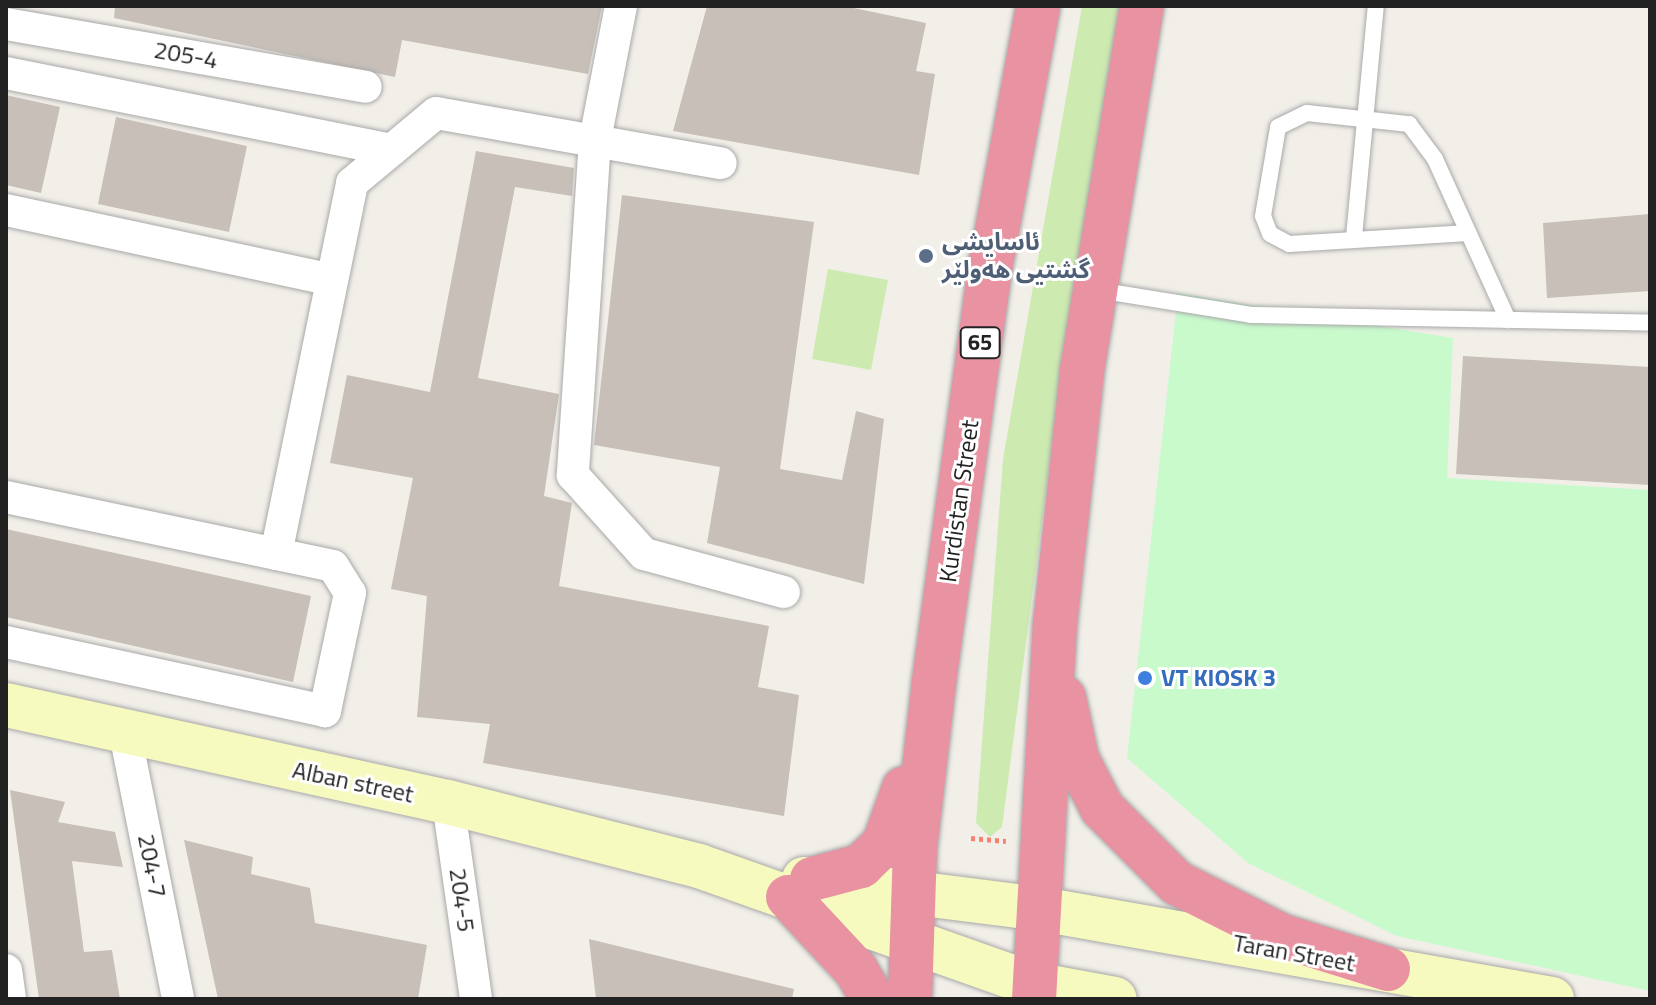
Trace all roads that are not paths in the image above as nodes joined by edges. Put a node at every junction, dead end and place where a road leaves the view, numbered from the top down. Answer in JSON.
{"nodes":[{"id":1,"x":621,"y":6,"type":"edge"},
{"id":2,"x":1038,"y":6,"type":"edge"},
{"id":3,"x":1142,"y":6,"type":"edge"},
{"id":4,"x":1376,"y":6,"type":"edge"},
{"id":5,"x":6,"y":24,"type":"edge"},
{"id":6,"x":6,"y":73,"type":"edge"},
{"id":7,"x":366,"y":87,"type":"dead end"},
{"id":8,"x":1365,"y":114,"type":"junction"},
{"id":9,"x":595,"y":140,"type":"junction"},
{"id":10,"x":391,"y":150,"type":"junction"},
{"id":11,"x":721,"y":163,"type":"dead end"},
{"id":12,"x":6,"y":210,"type":"edge"},
{"id":13,"x":1468,"y":233,"type":"junction"},
{"id":14,"x":1354,"y":237,"type":"junction"},
{"id":15,"x":332,"y":280,"type":"junction"},
{"id":16,"x":1095,"y":290,"type":"junction"},
{"id":17,"x":1508,"y":320,"type":"junction"},
{"id":18,"x":1650,"y":323,"type":"edge"},
{"id":19,"x":6,"y":497,"type":"edge"},
{"id":20,"x":276,"y":554,"type":"junction"},
{"id":21,"x":784,"y":592,"type":"dead end"},
{"id":22,"x":1055,"y":625,"type":"junction"},
{"id":23,"x":6,"y":642,"type":"edge"},
{"id":24,"x":934,"y":682,"type":"junction"},
{"id":25,"x":6,"y":705,"type":"edge"},
{"id":26,"x":125,"y":733,"type":"junction"},
{"id":27,"x":448,"y":802,"type":"junction"},
{"id":28,"x":800,"y":888,"type":"junction"},
{"id":29,"x":912,"y":895,"type":"junction"},
{"id":30,"x":1035,"y":908,"type":"junction"},
{"id":31,"x":911,"y":945,"type":"junction"},
{"id":32,"x":1388,"y":969,"type":"junction"},
{"id":33,"x":6,"y":970,"type":"edge"},
{"id":34,"x":1034,"y":992,"type":"edge"},
{"id":35,"x":10,"y":999,"type":"edge"},
{"id":36,"x":178,"y":999,"type":"edge"},
{"id":37,"x":476,"y":999,"type":"edge"},
{"id":38,"x":873,"y":999,"type":"edge"},
{"id":39,"x":910,"y":999,"type":"edge"},
{"id":40,"x":1115,"y":999,"type":"edge"},
{"id":41,"x":1552,"y":999,"type":"edge"}],
"edges":[{"from":1,"to":9,"type":"street"},
{"from":2,"to":24,"type":"highway","name":"Kurdistan Street","number":"65"},
{"from":3,"to":16,"type":"highway"},
{"from":4,"to":8,"type":"lane"},
{"from":5,"to":7,"type":"street","name":"205-4"},
{"from":6,"to":10,"type":"street"},
{"from":8,"to":13,"type":"lane"},
{"from":8,"to":14,"type":"lane"},
{"from":8,"to":14,"type":"lane"},
{"from":9,"to":10,"type":"street"},
{"from":9,"to":11,"type":"street"},
{"from":9,"to":21,"type":"street"},
{"from":10,"to":15,"type":"street"},
{"from":12,"to":15,"type":"street"},
{"from":13,"to":14,"type":"lane"},
{"from":13,"to":17,"type":"lane"},
{"from":15,"to":20,"type":"street"},
{"from":16,"to":17,"type":"lane"},
{"from":16,"to":22,"type":"highway"},
{"from":17,"to":18,"type":"lane"},
{"from":19,"to":20,"type":"street"},
{"from":20,"to":23,"type":"street"},
{"from":22,"to":30,"type":"highway"},
{"from":22,"to":32,"type":"highway"},
{"from":24,"to":28,"type":"highway"},
{"from":24,"to":29,"type":"highway","name":"Kurdistan Street","number":"65"},
{"from":25,"to":26,"type":"street","name":"Alban street"},
{"from":26,"to":27,"type":"street","name":"Alban street"},
{"from":26,"to":36,"type":"street","name":"204-7"},
{"from":27,"to":28,"type":"street","name":"Alban street"},
{"from":27,"to":37,"type":"street","name":"204-5"},
{"from":28,"to":29,"type":"street","name":"Alban street"},
{"from":28,"to":31,"type":"street","name":"Alban street"},
{"from":28,"to":38,"type":"highway"},
{"from":29,"to":30,"type":"street","name":"Alban street"},
{"from":29,"to":31,"type":"highway","name":"Kurdistan Street","number":"65"},
{"from":30,"to":32,"type":"street","name":"Taran Street"},
{"from":30,"to":34,"type":"highway"},
{"from":31,"to":34,"type":"street","name":"Alban street"},
{"from":31,"to":39,"type":"highway","name":"Kurdistan Street","number":"65"},
{"from":32,"to":41,"type":"street","name":"Taran Street"},
{"from":33,"to":35,"type":"street"},
{"from":34,"to":40,"type":"street"}]}
